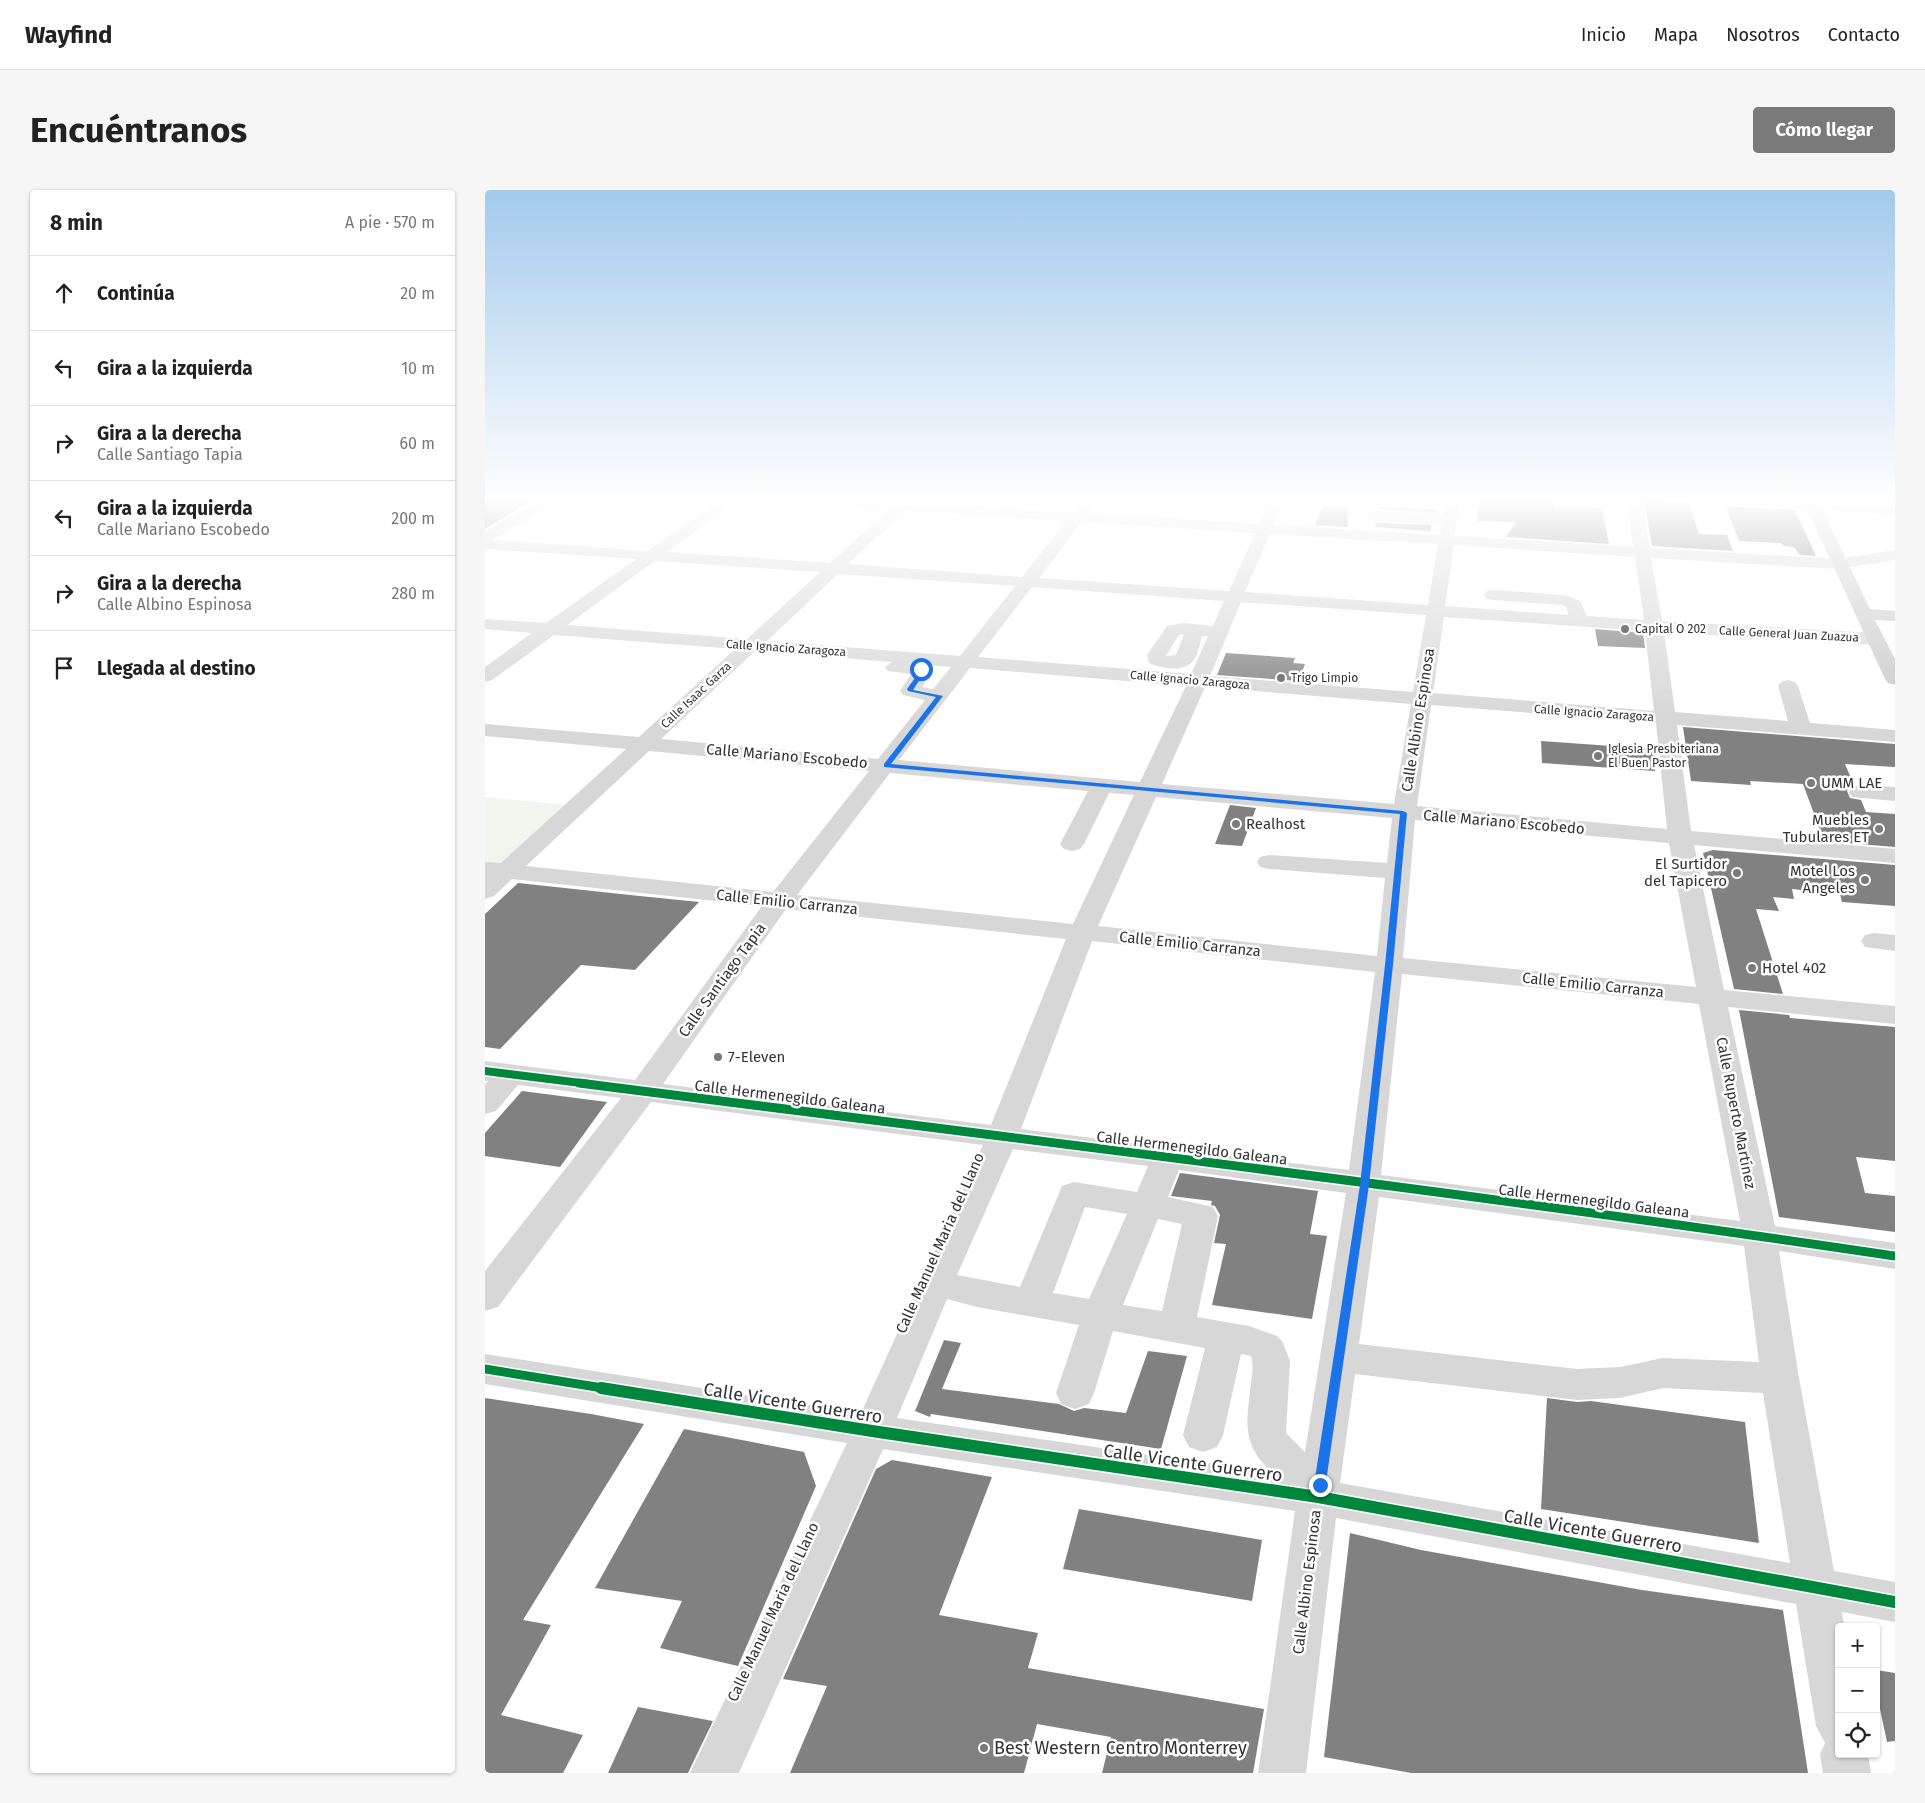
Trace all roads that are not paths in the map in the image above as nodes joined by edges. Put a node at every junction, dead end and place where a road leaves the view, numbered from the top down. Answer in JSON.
{"nodes":[{"id":1,"x":627,"y":574,"type":"edge"},
{"id":2,"x":827,"y":574,"type":"edge"},
{"id":3,"x":914,"y":574,"type":"edge"},
{"id":4,"x":1033,"y":574,"type":"edge"},
{"id":5,"x":1236,"y":574,"type":"edge"},
{"id":6,"x":1442,"y":574,"type":"edge"},
{"id":7,"x":1645,"y":574,"type":"edge"},
{"id":8,"x":1844,"y":574,"type":"edge"},
{"id":9,"x":1027,"y":582,"type":"junction"},
{"id":10,"x":1493,"y":595,"type":"dead end"},
{"id":11,"x":1222,"y":596,"type":"junction"},
{"id":12,"x":1140,"y":603,"type":"dead end"},
{"id":13,"x":1436,"y":610,"type":"junction"},
{"id":14,"x":1863,"y":614,"type":"junction"},
{"id":15,"x":1895,"y":616,"type":"edge"},
{"id":16,"x":1578,"y":621,"type":"junction"},
{"id":17,"x":485,"y":624,"type":"edge"},
{"id":18,"x":1654,"y":626,"type":"junction"},
{"id":19,"x":551,"y":628,"type":"junction"},
{"id":20,"x":1207,"y":631,"type":"junction"},
{"id":21,"x":1895,"y":635,"type":"edge"},
{"id":22,"x":1875,"y":639,"type":"junction"},
{"id":23,"x":750,"y":645,"type":"junction"},
{"id":24,"x":971,"y":655,"type":"junction"},
{"id":25,"x":900,"y":656,"type":"junction"},
{"id":26,"x":1169,"y":670,"type":"junction"},
{"id":27,"x":485,"y":676,"type":"edge"},
{"id":28,"x":1895,"y":679,"type":"edge"},
{"id":29,"x":1198,"y":681,"type":"junction"},
{"id":30,"x":1788,"y":686,"type":"dead end"},
{"id":31,"x":940,"y":696,"type":"junction"},
{"id":32,"x":1421,"y":700,"type":"junction"},
{"id":33,"x":1665,"y":719,"type":"junction"},
{"id":34,"x":1801,"y":729,"type":"junction"},
{"id":35,"x":485,"y":730,"type":"edge"},
{"id":36,"x":1895,"y":736,"type":"edge"},
{"id":37,"x":645,"y":743,"type":"junction"},
{"id":38,"x":886,"y":765,"type":"junction"},
{"id":39,"x":1101,"y":785,"type":"junction"},
{"id":40,"x":1147,"y":789,"type":"junction"},
{"id":41,"x":1860,"y":792,"type":"dead end"},
{"id":42,"x":1895,"y":794,"type":"edge"},
{"id":43,"x":1403,"y":813,"type":"junction"},
{"id":44,"x":1680,"y":837,"type":"junction"},
{"id":45,"x":1073,"y":844,"type":"dead end"},
{"id":46,"x":1895,"y":856,"type":"edge"},
{"id":47,"x":1269,"y":862,"type":"dead end"},
{"id":48,"x":495,"y":870,"type":"edge"},
{"id":49,"x":1397,"y":871,"type":"junction"},
{"id":50,"x":485,"y":891,"type":"edge"},
{"id":51,"x":779,"y":901,"type":"junction"},
{"id":52,"x":1082,"y":932,"type":"junction"},
{"id":53,"x":1389,"y":965,"type":"junction"},
{"id":54,"x":1713,"y":997,"type":"junction"},
{"id":55,"x":1895,"y":1015,"type":"edge"},
{"id":56,"x":498,"y":1073,"type":"edge"},
{"id":57,"x":642,"y":1092,"type":"junction"},
{"id":58,"x":485,"y":1104,"type":"edge"},
{"id":59,"x":1002,"y":1138,"type":"junction"},
{"id":60,"x":1168,"y":1158,"type":"junction"},
{"id":61,"x":1364,"y":1185,"type":"junction"},
{"id":62,"x":1147,"y":1205,"type":"junction"},
{"id":63,"x":1760,"y":1236,"type":"junction"},
{"id":64,"x":1895,"y":1256,"type":"edge"},
{"id":65,"x":936,"y":1283,"type":"junction"},
{"id":66,"x":485,"y":1297,"type":"edge"},
{"id":67,"x":1031,"y":1303,"type":"junction"},
{"id":68,"x":1100,"y":1316,"type":"junction"},
{"id":69,"x":1176,"y":1329,"type":"junction"},
{"id":70,"x":1226,"y":1337,"type":"junction"},
{"id":71,"x":1339,"y":1357,"type":"junction"},
{"id":72,"x":485,"y":1369,"type":"edge"},
{"id":73,"x":1780,"y":1378,"type":"junction"},
{"id":74,"x":1075,"y":1393,"type":"dead end"},
{"id":75,"x":872,"y":1431,"type":"junction"},
{"id":76,"x":1203,"y":1435,"type":"dead end"},
{"id":77,"x":1319,"y":1491,"type":"junction"},
{"id":78,"x":1814,"y":1587,"type":"junction"},
{"id":79,"x":1895,"y":1602,"type":"edge"},
{"id":80,"x":1837,"y":1713,"type":"edge"},
{"id":81,"x":1845,"y":1758,"type":"edge"},
{"id":82,"x":714,"y":1773,"type":"edge"},
{"id":83,"x":1282,"y":1773,"type":"edge"},
{"id":84,"x":1847,"y":1773,"type":"edge"}],
"edges":[{"from":1,"to":19,"type":"street"},
{"from":2,"to":23,"type":"street","name":"Calle Isaac Garza"},
{"from":3,"to":9,"type":"street","name":"Calle General Juan Zuazua"},
{"from":4,"to":9,"type":"street","name":"Calle Santiago Tapia"},
{"from":5,"to":11,"type":"street","name":"Calle Manuel Maria del Llano"},
{"from":6,"to":13,"type":"street","name":"Calle Albino Espinosa"},
{"from":7,"to":18,"type":"street","name":"Calle Ruperto Martínez"},
{"from":8,"to":14,"type":"main road"},
{"from":9,"to":11,"type":"street","name":"Calle General Juan Zuazua"},
{"from":9,"to":24,"type":"street","name":"Calle Santiago Tapia"},
{"from":10,"to":16,"type":"street"},
{"from":11,"to":12,"type":"street"},
{"from":11,"to":13,"type":"street","name":"Calle General Juan Zuazua"},
{"from":11,"to":20,"type":"street","name":"Calle Manuel Maria del Llano"},
{"from":13,"to":16,"type":"street","name":"Calle General Juan Zuazua"},
{"from":13,"to":32,"type":"street","name":"Calle Albino Espinosa"},
{"from":14,"to":15,"type":"main road"},
{"from":14,"to":22,"type":"main road"},
{"from":16,"to":18,"type":"street","name":"Calle General Juan Zuazua"},
{"from":17,"to":19,"type":"street","name":"Calle Ignacio Zaragoza"},
{"from":18,"to":22,"type":"street","name":"Calle General Juan Zuazua"},
{"from":18,"to":33,"type":"street","name":"Calle Ruperto Martínez"},
{"from":19,"to":23,"type":"street","name":"Calle Ignacio Zaragoza"},
{"from":19,"to":27,"type":"street"},
{"from":20,"to":26,"type":"street"},
{"from":20,"to":29,"type":"street","name":"Calle Manuel Maria del Llano"},
{"from":21,"to":22,"type":"main road","name":"Calle General Juan Zuazua"},
{"from":22,"to":28,"type":"main road"},
{"from":23,"to":25,"type":"street","name":"Calle Ignacio Zaragoza"},
{"from":23,"to":37,"type":"street","name":"Calle Isaac Garza"},
{"from":24,"to":25,"type":"street","name":"Calle Ignacio Zaragoza"},
{"from":24,"to":26,"type":"street","name":"Calle Ignacio Zaragoza"},
{"from":24,"to":31,"type":"street","name":"Calle Santiago Tapia"},
{"from":25,"to":31,"type":"street"},
{"from":26,"to":29,"type":"street","name":"Calle Ignacio Zaragoza"},
{"from":29,"to":32,"type":"street","name":"Calle Ignacio Zaragoza"},
{"from":29,"to":40,"type":"street","name":"Calle Manuel Maria del Llano"},
{"from":30,"to":34,"type":"street"},
{"from":31,"to":38,"type":"street","name":"Calle Santiago Tapia"},
{"from":32,"to":33,"type":"street","name":"Calle Ignacio Zaragoza"},
{"from":32,"to":43,"type":"street","name":"Calle Albino Espinosa"},
{"from":33,"to":34,"type":"street","name":"Calle Ignacio Zaragoza"},
{"from":33,"to":44,"type":"street","name":"Calle Ruperto Martínez"},
{"from":34,"to":36,"type":"street","name":"Calle Ignacio Zaragoza"},
{"from":35,"to":37,"type":"street","name":"Calle Mariano Escobedo"},
{"from":37,"to":38,"type":"street","name":"Calle Mariano Escobedo"},
{"from":37,"to":48,"type":"street","name":"Calle Isaac Garza"},
{"from":38,"to":39,"type":"street","name":"Calle Mariano Escobedo"},
{"from":38,"to":51,"type":"street","name":"Calle Santiago Tapia"},
{"from":39,"to":40,"type":"street","name":"Calle Mariano Escobedo"},
{"from":39,"to":45,"type":"street"},
{"from":40,"to":43,"type":"street","name":"Calle Mariano Escobedo"},
{"from":40,"to":52,"type":"street","name":"Calle Manuel Maria del Llano"},
{"from":41,"to":42,"type":"street"},
{"from":43,"to":44,"type":"street","name":"Calle Mariano Escobedo"},
{"from":43,"to":49,"type":"street","name":"Calle Albino Espinosa"},
{"from":44,"to":46,"type":"street","name":"Calle Mariano Escobedo"},
{"from":44,"to":54,"type":"street","name":"Calle Ruperto Martínez"},
{"from":47,"to":49,"type":"street"},
{"from":48,"to":50,"type":"street","name":"Calle Isaac Garza"},
{"from":48,"to":51,"type":"street","name":"Calle Emilio Carranza"},
{"from":49,"to":53,"type":"street","name":"Calle Albino Espinosa"},
{"from":51,"to":52,"type":"street","name":"Calle Emilio Carranza"},
{"from":51,"to":57,"type":"street","name":"Calle Santiago Tapia"},
{"from":52,"to":53,"type":"street","name":"Calle Emilio Carranza"},
{"from":52,"to":59,"type":"street","name":"Calle Manuel Maria del Llano"},
{"from":53,"to":54,"type":"street","name":"Calle Emilio Carranza"},
{"from":53,"to":61,"type":"street","name":"Calle Albino Espinosa"},
{"from":54,"to":55,"type":"street","name":"Calle Emilio Carranza"},
{"from":54,"to":63,"type":"street","name":"Calle Ruperto Martínez"},
{"from":56,"to":57,"type":"street","name":"Calle Hermenegildo Galeana"},
{"from":56,"to":58,"type":"street"},
{"from":57,"to":59,"type":"street","name":"Calle Hermenegildo Galeana"},
{"from":57,"to":66,"type":"street","name":"Calle Santiago Tapia"},
{"from":59,"to":60,"type":"street","name":"Calle Hermenegildo Galeana"},
{"from":59,"to":65,"type":"street","name":"Calle Manuel Maria del Llano"},
{"from":60,"to":61,"type":"street","name":"Calle Hermenegildo Galeana"},
{"from":60,"to":62,"type":"street"},
{"from":61,"to":63,"type":"street","name":"Calle Hermenegildo Galeana"},
{"from":61,"to":71,"type":"street","name":"Calle Albino Espinosa"},
{"from":62,"to":67,"type":"street"},
{"from":62,"to":68,"type":"street"},
{"from":62,"to":69,"type":"street"},
{"from":63,"to":64,"type":"street","name":"Calle Hermenegildo Galeana"},
{"from":63,"to":73,"type":"street","name":"Calle Ruperto Martínez"},
{"from":65,"to":67,"type":"street"},
{"from":65,"to":75,"type":"street","name":"Calle Manuel Maria del Llano"},
{"from":67,"to":68,"type":"street"},
{"from":68,"to":69,"type":"street"},
{"from":68,"to":74,"type":"street"},
{"from":69,"to":70,"type":"street"},
{"from":70,"to":76,"type":"street"},
{"from":70,"to":77,"type":"street"},
{"from":71,"to":73,"type":"street"},
{"from":71,"to":77,"type":"street","name":"Calle Albino Espinosa"},
{"from":72,"to":75,"type":"street","name":"Calle Vicente Guerrero"},
{"from":73,"to":78,"type":"street","name":"Calle Ruperto Martínez"},
{"from":75,"to":77,"type":"street","name":"Calle Vicente Guerrero"},
{"from":75,"to":82,"type":"street","name":"Calle Manuel Maria del Llano"},
{"from":77,"to":78,"type":"street","name":"Calle Vicente Guerrero"},
{"from":77,"to":83,"type":"street","name":"Calle Albino Espinosa"},
{"from":78,"to":79,"type":"street","name":"Calle Vicente Guerrero"},
{"from":78,"to":80,"type":"street","name":"Calle Ruperto Martínez"},
{"from":81,"to":84,"type":"street"}]}
